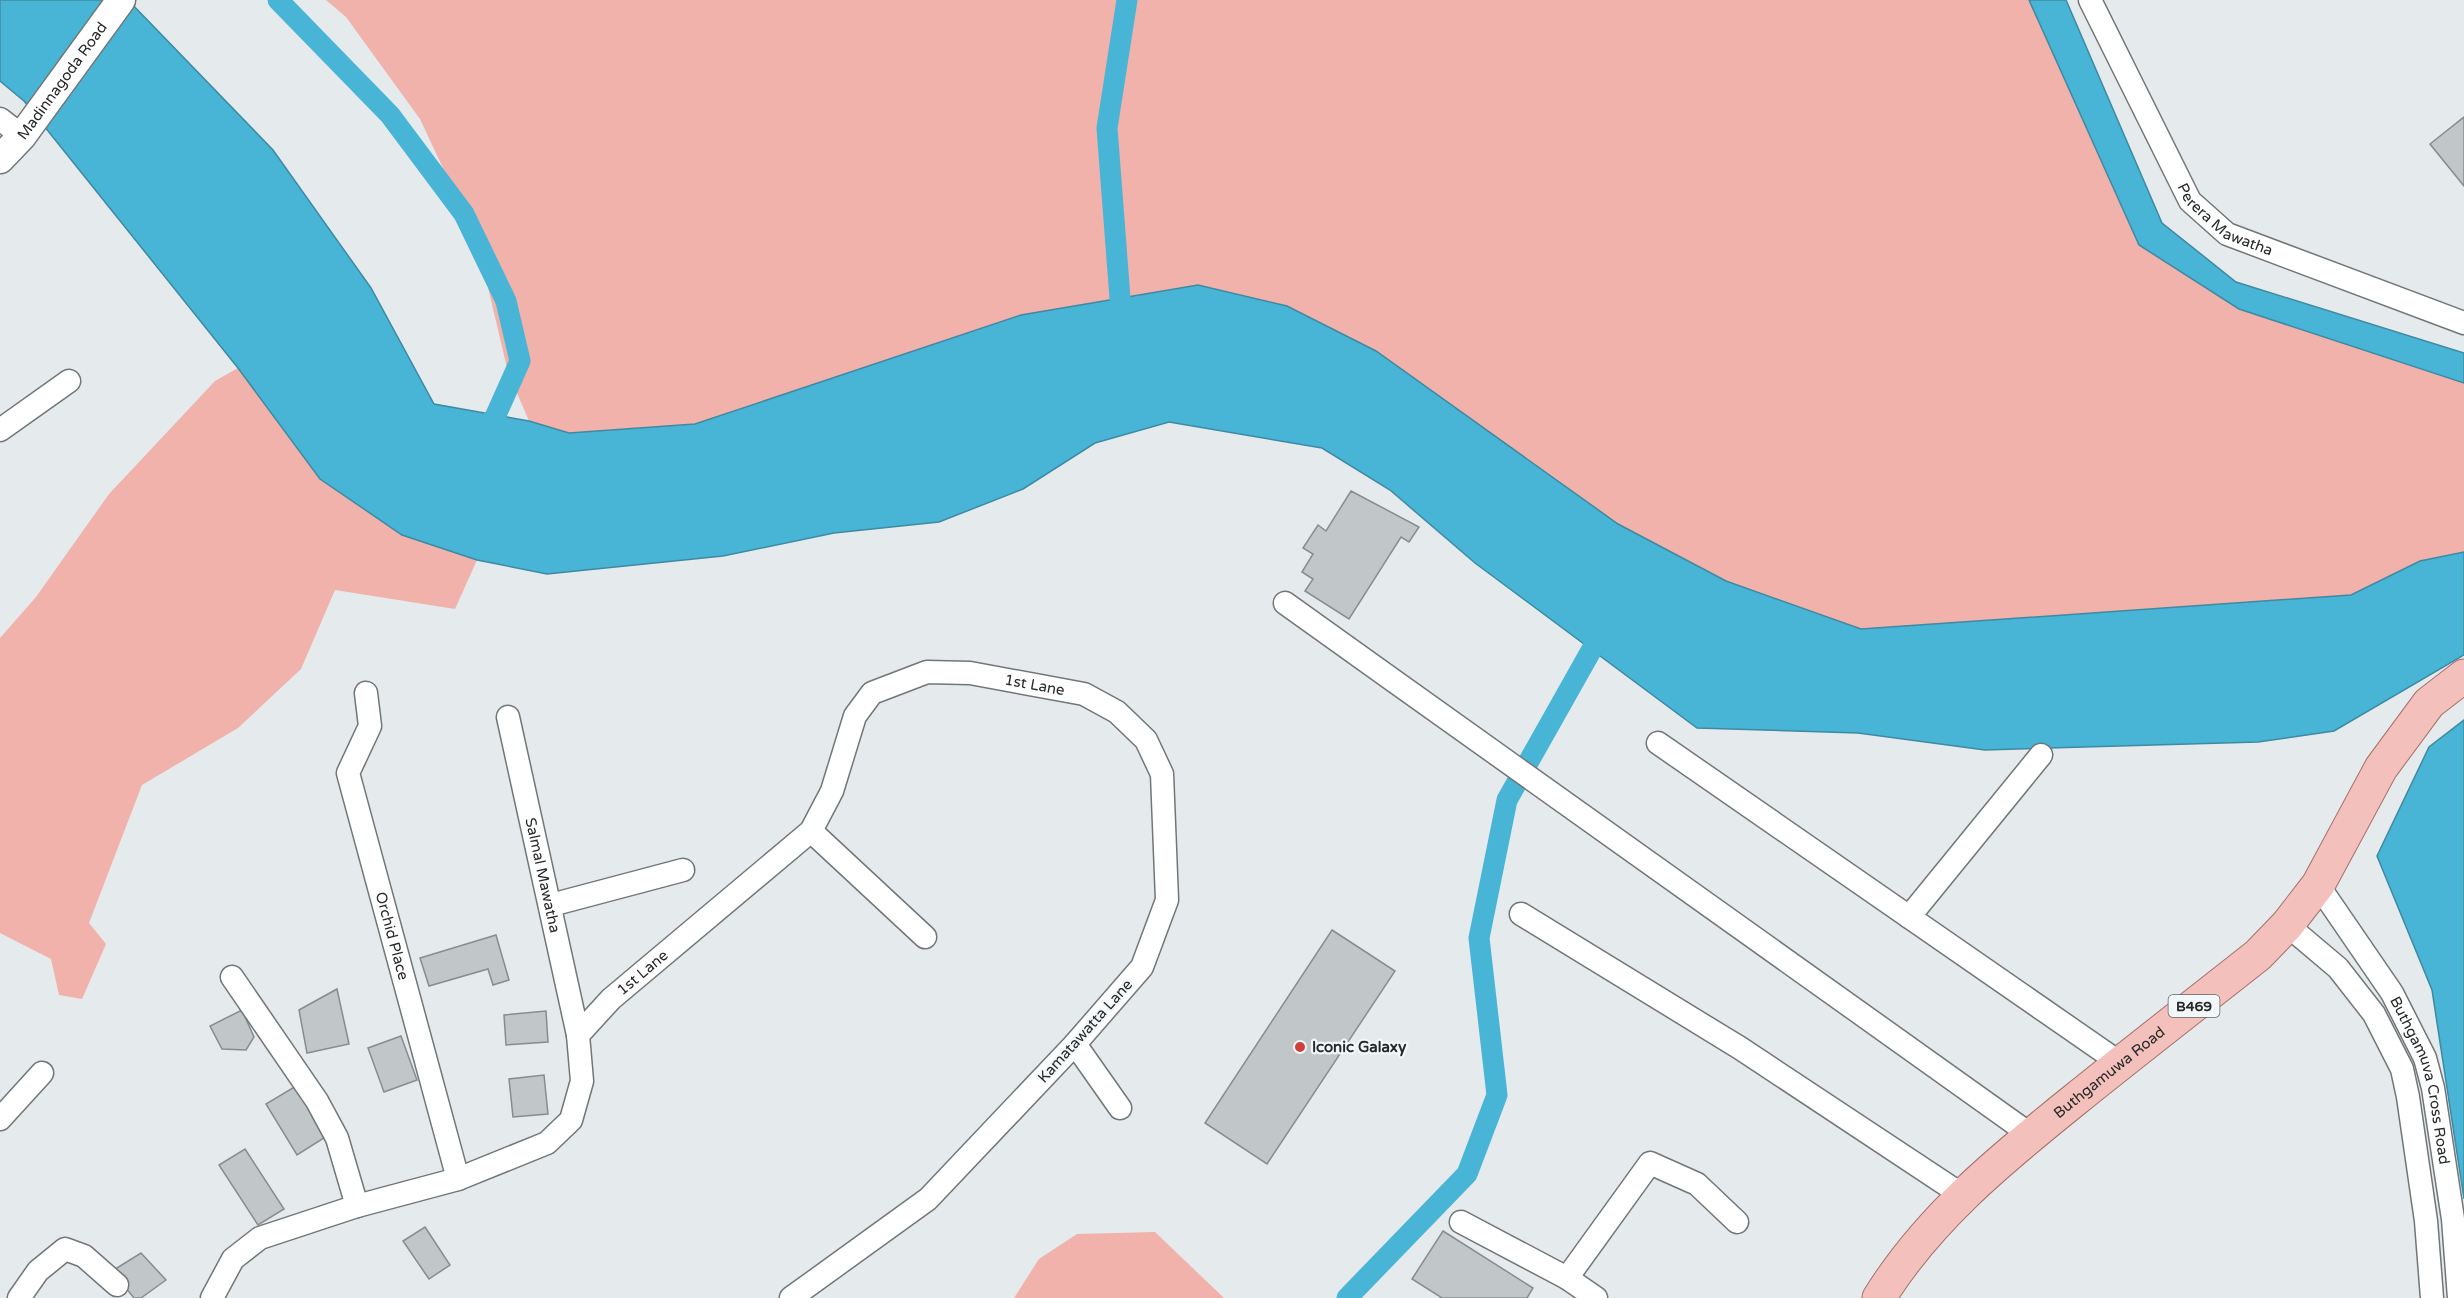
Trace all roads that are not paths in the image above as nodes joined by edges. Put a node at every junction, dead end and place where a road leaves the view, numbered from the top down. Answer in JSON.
{"nodes":[{"id":1,"x":121,"y":0,"type":"edge"},
{"id":2,"x":2090,"y":0,"type":"edge"},
{"id":3,"x":0,"y":119,"type":"edge"},
{"id":4,"x":27,"y":130,"type":"junction"},
{"id":5,"x":0,"y":159,"type":"edge"},
{"id":6,"x":2464,"y":323,"type":"edge"},
{"id":7,"x":69,"y":381,"type":"dead end"},
{"id":8,"x":0,"y":430,"type":"edge"},
{"id":9,"x":1285,"y":603,"type":"dead end"},
{"id":10,"x":2464,"y":676,"type":"edge"},
{"id":11,"x":366,"y":693,"type":"dead end"},
{"id":12,"x":1084,"y":694,"type":"joint"},
{"id":13,"x":508,"y":717,"type":"dead end"},
{"id":14,"x":1658,"y":744,"type":"dead end"},
{"id":15,"x":2041,"y":755,"type":"dead end"},
{"id":16,"x":811,"y":831,"type":"junction"},
{"id":17,"x":683,"y":870,"type":"dead end"},
{"id":18,"x":2318,"y":885,"type":"junction"},
{"id":19,"x":551,"y":905,"type":"junction"},
{"id":20,"x":1521,"y":914,"type":"dead end"},
{"id":21,"x":1909,"y":917,"type":"junction"},
{"id":22,"x":2287,"y":925,"type":"junction"},
{"id":23,"x":925,"y":937,"type":"dead end"},
{"id":24,"x":232,"y":977,"type":"dead end"},
{"id":25,"x":578,"y":1035,"type":"junction"},
{"id":26,"x":1075,"y":1044,"type":"junction"},
{"id":27,"x":2120,"y":1063,"type":"junction"},
{"id":28,"x":42,"y":1073,"type":"dead end"},
{"id":29,"x":1120,"y":1108,"type":"dead end"},
{"id":30,"x":0,"y":1119,"type":"edge"},
{"id":31,"x":2031,"y":1135,"type":"junction"},
{"id":32,"x":458,"y":1179,"type":"junction"},
{"id":33,"x":1962,"y":1195,"type":"junction"},
{"id":34,"x":357,"y":1206,"type":"junction"},
{"id":35,"x":1461,"y":1222,"type":"dead end"},
{"id":36,"x":1737,"y":1222,"type":"dead end"},
{"id":37,"x":1567,"y":1278,"type":"junction"},
{"id":38,"x":117,"y":1285,"type":"dead end"},
{"id":39,"x":19,"y":1298,"type":"edge"},
{"id":40,"x":212,"y":1298,"type":"edge"},
{"id":41,"x":791,"y":1298,"type":"edge"},
{"id":42,"x":1596,"y":1298,"type":"edge"},
{"id":43,"x":1879,"y":1298,"type":"edge"},
{"id":44,"x":2432,"y":1298,"type":"edge"},
{"id":45,"x":2459,"y":1298,"type":"edge"}],
"edges":[{"from":1,"to":4,"type":"street","name":"Madinnagoda Road"},
{"from":2,"to":6,"type":"street","name":"Perera Mawatha"},
{"from":3,"to":4,"type":"street"},
{"from":4,"to":5,"type":"street","name":"Madinnagoda Road"},
{"from":7,"to":8,"type":"street"},
{"from":9,"to":31,"type":"street"},
{"from":10,"to":18,"type":"main road","name":"Buthgamuwa Road","number":"B469"},
{"from":11,"to":32,"type":"street","name":"Orchid Place"},
{"from":12,"to":16,"type":"street","name":"1st Lane"},
{"from":12,"to":26,"type":"street","name":"Kamatawatta Lane"},
{"from":13,"to":19,"type":"street","name":"Salmal Mawatha"},
{"from":14,"to":21,"type":"street"},
{"from":15,"to":21,"type":"street"},
{"from":16,"to":23,"type":"street"},
{"from":16,"to":25,"type":"street","name":"1st Lane"},
{"from":17,"to":19,"type":"street"},
{"from":18,"to":22,"type":"main road","name":"Buthgamuwa Road","number":"B469"},
{"from":18,"to":45,"type":"street","name":"Buthgamuva Cross Road"},
{"from":19,"to":25,"type":"street","name":"Salmal Mawatha"},
{"from":20,"to":33,"type":"street"},
{"from":21,"to":27,"type":"street"},
{"from":22,"to":27,"type":"main road","name":"Buthgamuwa Road","number":"B469"},
{"from":22,"to":44,"type":"street","name":"Buthgamuva Cross Road"},
{"from":24,"to":34,"type":"street"},
{"from":25,"to":32,"type":"street"},
{"from":26,"to":29,"type":"street"},
{"from":26,"to":41,"type":"street","name":"Kamatawatta Lane"},
{"from":27,"to":31,"type":"main road","name":"Buthgamuwa Road","number":"B469"},
{"from":28,"to":30,"type":"street"},
{"from":31,"to":33,"type":"main road","name":"Buthgamuwa Road","number":"B469"},
{"from":32,"to":34,"type":"street"},
{"from":33,"to":43,"type":"main road","name":"Buthgamuwa Road","number":"B469"},
{"from":34,"to":40,"type":"street"},
{"from":35,"to":37,"type":"street"},
{"from":36,"to":37,"type":"street"},
{"from":37,"to":42,"type":"street"},
{"from":38,"to":39,"type":"street"}]}
